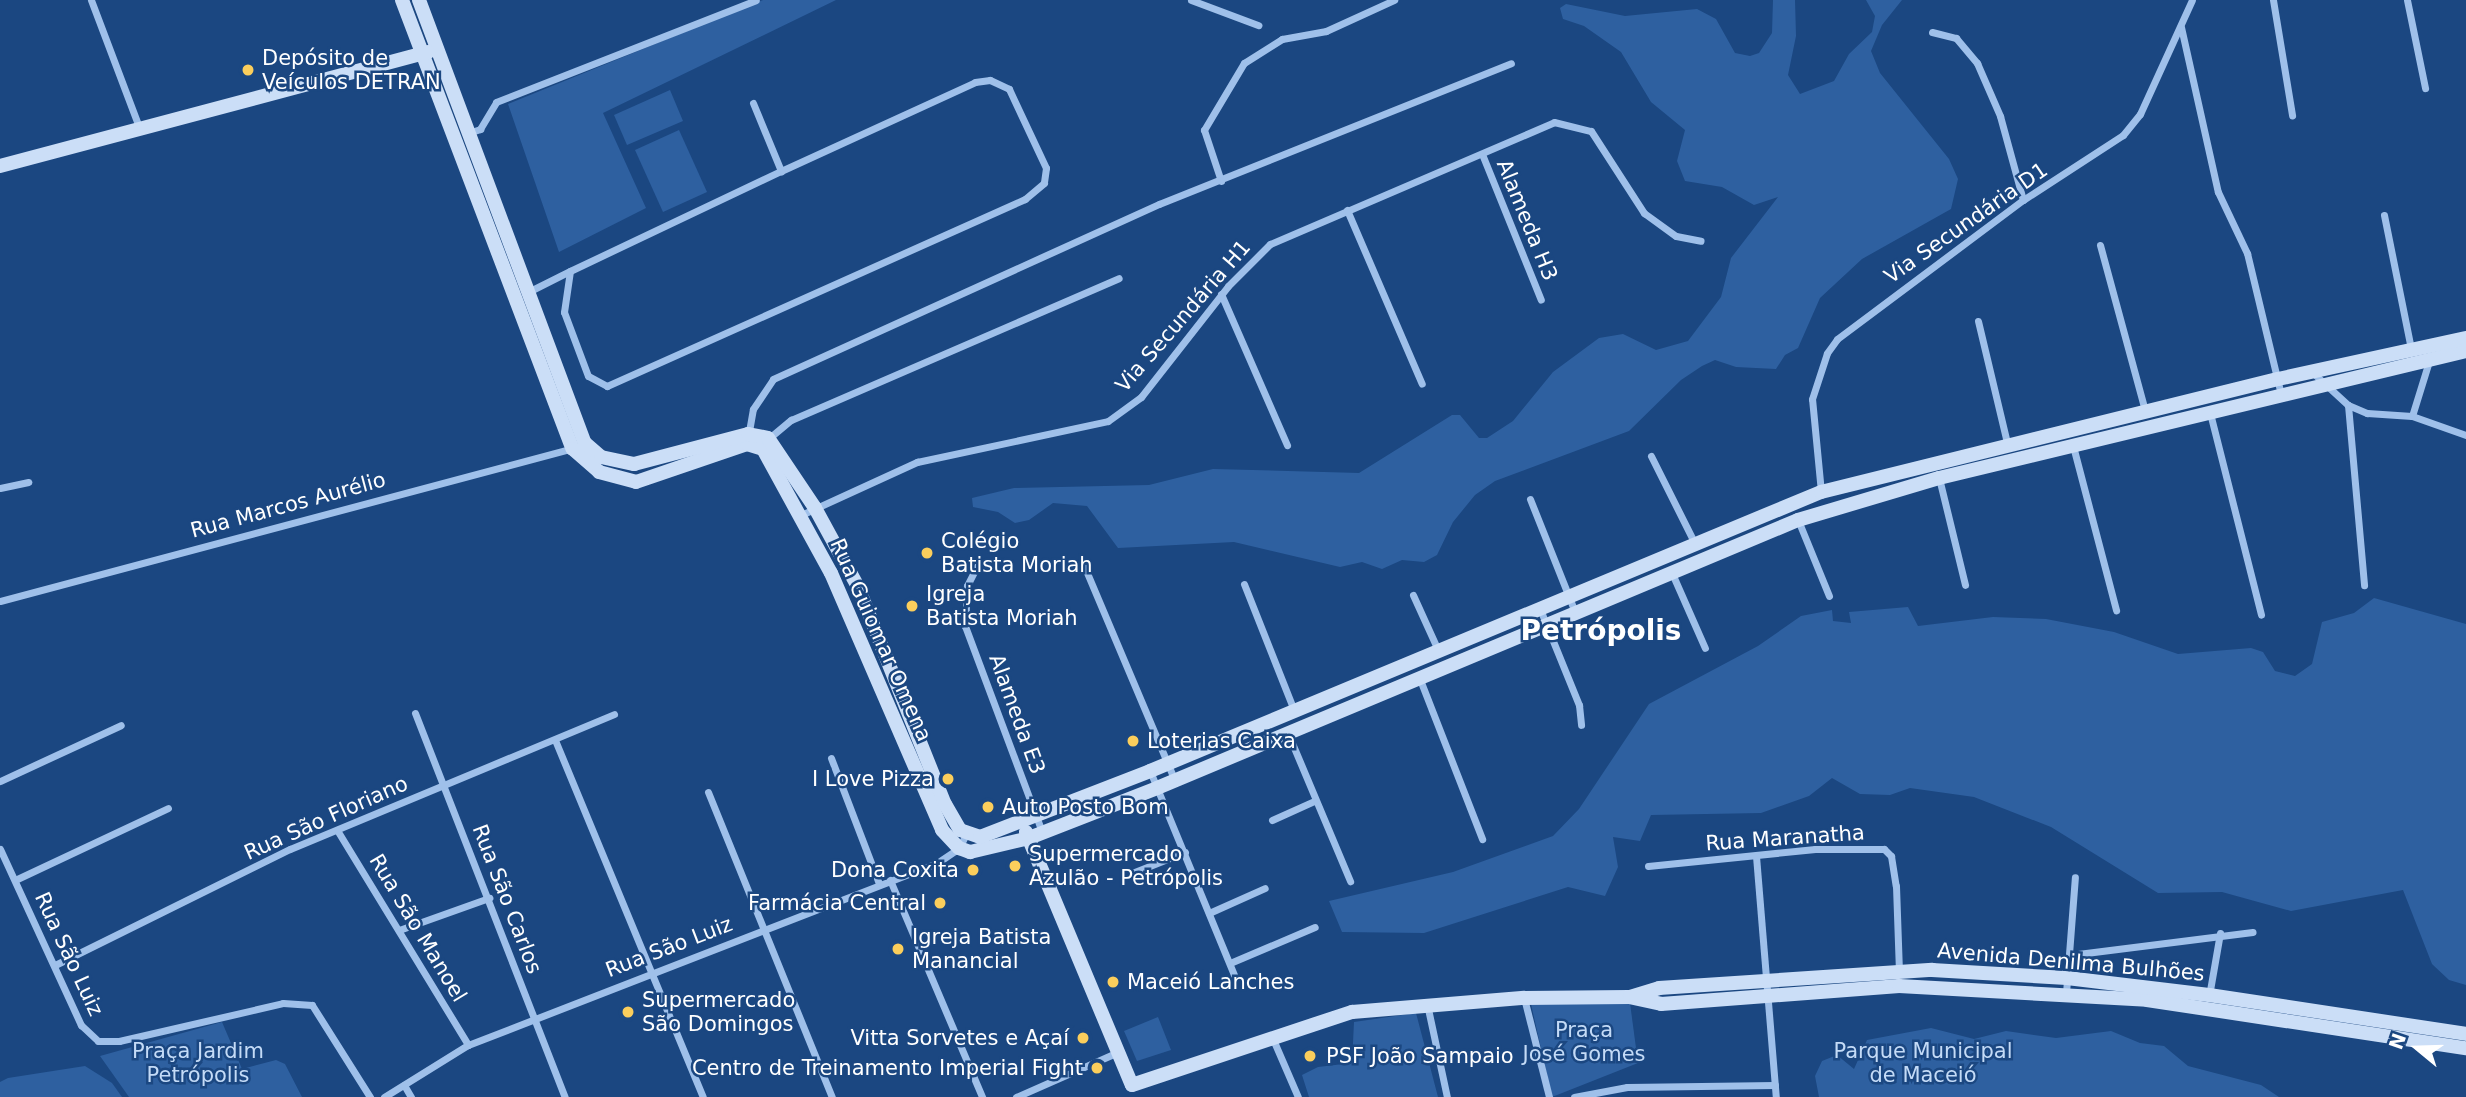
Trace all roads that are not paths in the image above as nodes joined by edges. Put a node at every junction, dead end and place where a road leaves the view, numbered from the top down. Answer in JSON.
{"nodes":[{"id":1,"x":91,"y":0,"type":"edge"},
{"id":2,"x":402,"y":0,"type":"edge"},
{"id":3,"x":419,"y":0,"type":"edge"},
{"id":4,"x":756,"y":0,"type":"edge"},
{"id":5,"x":1191,"y":0,"type":"edge"},
{"id":6,"x":1394,"y":0,"type":"edge"},
{"id":7,"x":2192,"y":0,"type":"edge"},
{"id":8,"x":2273,"y":0,"type":"edge"},
{"id":9,"x":2407,"y":0,"type":"edge"},
{"id":10,"x":1258,"y":25,"type":"dead end"},
{"id":11,"x":2181,"y":27,"type":"junction"},
{"id":12,"x":1932,"y":32,"type":"dead end"},
{"id":13,"x":437,"y":49,"type":"junction"},
{"id":14,"x":422,"y":54,"type":"junction"},
{"id":15,"x":1511,"y":63,"type":"dead end"},
{"id":16,"x":2425,"y":88,"type":"dead end"},
{"id":17,"x":753,"y":103,"type":"dead end"},
{"id":18,"x":2292,"y":116,"type":"dead end"},
{"id":19,"x":140,"y":130,"type":"junction"},
{"id":20,"x":467,"y":134,"type":"junction"},
{"id":21,"x":1482,"y":154,"type":"junction"},
{"id":22,"x":0,"y":166,"type":"edge"},
{"id":23,"x":781,"y":171,"type":"junction"},
{"id":24,"x":1220,"y":181,"type":"junction"},
{"id":25,"x":2023,"y":200,"type":"junction"},
{"id":26,"x":1347,"y":210,"type":"junction"},
{"id":27,"x":2384,"y":215,"type":"dead end"},
{"id":28,"x":1700,"y":241,"type":"dead end"},
{"id":29,"x":2100,"y":246,"type":"dead end"},
{"id":30,"x":570,"y":271,"type":"junction"},
{"id":31,"x":1119,"y":278,"type":"dead end"},
{"id":32,"x":528,"y":292,"type":"junction"},
{"id":33,"x":1222,"y":294,"type":"junction"},
{"id":34,"x":1541,"y":300,"type":"dead end"},
{"id":35,"x":1978,"y":321,"type":"dead end"},
{"id":36,"x":2466,"y":338,"type":"edge"},
{"id":37,"x":2411,"y":349,"type":"junction"},
{"id":38,"x":2466,"y":351,"type":"edge"},
{"id":39,"x":2431,"y":358,"type":"junction"},
{"id":40,"x":2312,"y":372,"type":"junction"},
{"id":41,"x":2278,"y":379,"type":"junction"},
{"id":42,"x":1422,"y":384,"type":"dead end"},
{"id":43,"x":2323,"y":386,"type":"junction"},
{"id":44,"x":2281,"y":395,"type":"junction"},
{"id":45,"x":2348,"y":405,"type":"junction"},
{"id":46,"x":2146,"y":414,"type":"junction"},
{"id":47,"x":2412,"y":416,"type":"junction"},
{"id":48,"x":2212,"y":418,"type":"junction"},
{"id":49,"x":2466,"y":435,"type":"edge"},
{"id":50,"x":748,"y":439,"type":"junction"},
{"id":51,"x":766,"y":444,"type":"junction"},
{"id":52,"x":1287,"y":445,"type":"dead end"},
{"id":53,"x":2073,"y":445,"type":"junction"},
{"id":54,"x":579,"y":446,"type":"junction"},
{"id":55,"x":2008,"y":448,"type":"junction"},
{"id":56,"x":1651,"y":456,"type":"dead end"},
{"id":57,"x":1939,"y":478,"type":"junction"},
{"id":58,"x":28,"y":482,"type":"dead end"},
{"id":59,"x":0,"y":488,"type":"edge"},
{"id":60,"x":1821,"y":492,"type":"junction"},
{"id":61,"x":1530,"y":499,"type":"dead end"},
{"id":62,"x":815,"y":508,"type":"junction"},
{"id":63,"x":801,"y":515,"type":"junction"},
{"id":64,"x":1798,"y":520,"type":"junction"},
{"id":65,"x":1695,"y":544,"type":"junction"},
{"id":66,"x":977,"y":566,"type":"dead end"},
{"id":67,"x":1086,"y":568,"type":"dead end"},
{"id":68,"x":1670,"y":571,"type":"junction"},
{"id":69,"x":1244,"y":584,"type":"dead end"},
{"id":70,"x":1965,"y":584,"type":"dead end"},
{"id":71,"x":2364,"y":585,"type":"dead end"},
{"id":72,"x":1413,"y":595,"type":"dead end"},
{"id":73,"x":1569,"y":596,"type":"junction"},
{"id":74,"x":1829,"y":596,"type":"dead end"},
{"id":75,"x":0,"y":601,"type":"edge"},
{"id":76,"x":1540,"y":609,"type":"junction"},
{"id":77,"x":2116,"y":610,"type":"dead end"},
{"id":78,"x":1575,"y":612,"type":"junction"},
{"id":79,"x":2261,"y":615,"type":"dead end"},
{"id":80,"x":1546,"y":624,"type":"junction"},
{"id":81,"x":1705,"y":648,"type":"dead end"},
{"id":82,"x":1438,"y":650,"type":"junction"},
{"id":83,"x":1419,"y":677,"type":"junction"},
{"id":84,"x":1294,"y":710,"type":"junction"},
{"id":85,"x":415,"y":713,"type":"dead end"},
{"id":86,"x":614,"y":714,"type":"dead end"},
{"id":87,"x":121,"y":725,"type":"dead end"},
{"id":88,"x":1581,"y":725,"type":"dead end"},
{"id":89,"x":1286,"y":731,"type":"junction"},
{"id":90,"x":555,"y":740,"type":"junction"},
{"id":91,"x":831,"y":758,"type":"dead end"},
{"id":92,"x":1167,"y":762,"type":"junction"},
{"id":93,"x":1150,"y":771,"type":"junction"},
{"id":94,"x":1174,"y":779,"type":"junction"},
{"id":95,"x":0,"y":782,"type":"edge"},
{"id":96,"x":445,"y":785,"type":"junction"},
{"id":97,"x":1157,"y":788,"type":"junction"},
{"id":98,"x":708,"y":792,"type":"dead end"},
{"id":99,"x":1314,"y":802,"type":"junction"},
{"id":100,"x":167,"y":808,"type":"dead end"},
{"id":101,"x":1029,"y":819,"type":"junction"},
{"id":102,"x":1272,"y":820,"type":"dead end"},
{"id":103,"x":337,"y":830,"type":"junction"},
{"id":104,"x":966,"y":834,"type":"junction"},
{"id":105,"x":1035,"y":835,"type":"junction"},
{"id":106,"x":1482,"y":839,"type":"dead end"},
{"id":107,"x":959,"y":848,"type":"junction"},
{"id":108,"x":0,"y":849,"type":"edge"},
{"id":109,"x":1185,"y":852,"type":"junction"},
{"id":110,"x":1756,"y":856,"type":"junction"},
{"id":111,"x":1648,"y":866,"type":"dead end"},
{"id":112,"x":1132,"y":873,"type":"dead end"},
{"id":113,"x":2075,"y":877,"type":"dead end"},
{"id":114,"x":15,"y":880,"type":"junction"},
{"id":115,"x":890,"y":880,"type":"junction"},
{"id":116,"x":1350,"y":881,"type":"dead end"},
{"id":117,"x":879,"y":884,"type":"junction"},
{"id":118,"x":1265,"y":888,"type":"dead end"},
{"id":119,"x":489,"y":898,"type":"junction"},
{"id":120,"x":1209,"y":913,"type":"junction"},
{"id":121,"x":1315,"y":927,"type":"dead end"},
{"id":122,"x":764,"y":929,"type":"junction"},
{"id":123,"x":399,"y":930,"type":"junction"},
{"id":124,"x":2253,"y":932,"type":"dead end"},
{"id":125,"x":2220,"y":933,"type":"junction"},
{"id":126,"x":2070,"y":955,"type":"junction"},
{"id":127,"x":1230,"y":963,"type":"junction"},
{"id":128,"x":55,"y":965,"type":"junction"},
{"id":129,"x":652,"y":971,"type":"junction"},
{"id":130,"x":1234,"y":975,"type":"dead end"},
{"id":131,"x":1899,"y":978,"type":"junction"},
{"id":132,"x":1766,"y":980,"type":"junction"},
{"id":133,"x":2066,"y":986,"type":"junction"},
{"id":134,"x":1766,"y":995,"type":"junction"},
{"id":135,"x":2209,"y":995,"type":"junction"},
{"id":136,"x":1524,"y":998,"type":"junction"},
{"id":137,"x":1629,"y":998,"type":"junction"},
{"id":138,"x":1427,"y":1003,"type":"junction"},
{"id":139,"x":2207,"y":1011,"type":"junction"},
{"id":140,"x":534,"y":1019,"type":"junction"},
{"id":141,"x":2466,"y":1034,"type":"edge"},
{"id":142,"x":1271,"y":1036,"type":"junction"},
{"id":143,"x":468,"y":1045,"type":"junction"},
{"id":144,"x":2466,"y":1048,"type":"edge"},
{"id":145,"x":1118,"y":1052,"type":"junction"},
{"id":146,"x":1775,"y":1084,"type":"junction"},
{"id":147,"x":404,"y":1085,"type":"junction"},
{"id":148,"x":1135,"y":1091,"type":"edge"},
{"id":149,"x":370,"y":1097,"type":"edge"},
{"id":150,"x":384,"y":1097,"type":"edge"},
{"id":151,"x":411,"y":1097,"type":"edge"},
{"id":152,"x":565,"y":1097,"type":"edge"},
{"id":153,"x":703,"y":1097,"type":"edge"},
{"id":154,"x":832,"y":1097,"type":"edge"},
{"id":155,"x":982,"y":1097,"type":"edge"},
{"id":156,"x":1016,"y":1097,"type":"edge"},
{"id":157,"x":1298,"y":1097,"type":"edge"},
{"id":158,"x":1447,"y":1097,"type":"edge"},
{"id":159,"x":1549,"y":1097,"type":"edge"},
{"id":160,"x":1574,"y":1097,"type":"edge"},
{"id":161,"x":1776,"y":1097,"type":"edge"}],
"edges":[{"from":1,"to":19,"type":"street"},
{"from":2,"to":14,"type":"street"},
{"from":3,"to":13,"type":"street"},
{"from":4,"to":20,"type":"street"},
{"from":5,"to":10,"type":"street"},
{"from":6,"to":24,"type":"street"},
{"from":7,"to":11,"type":"street","name":"Via Secundária D1"},
{"from":8,"to":18,"type":"street"},
{"from":9,"to":16,"type":"street"},
{"from":11,"to":25,"type":"street","name":"Via Secundária D1"},
{"from":11,"to":41,"type":"street"},
{"from":12,"to":25,"type":"street"},
{"from":13,"to":14,"type":"street"},
{"from":13,"to":20,"type":"street"},
{"from":14,"to":19,"type":"street"},
{"from":14,"to":54,"type":"street"},
{"from":15,"to":24,"type":"street"},
{"from":17,"to":23,"type":"street"},
{"from":19,"to":22,"type":"street"},
{"from":20,"to":32,"type":"street"},
{"from":21,"to":26,"type":"street","name":"Via Secundária H1"},
{"from":21,"to":28,"type":"street","name":"Via Secundária H1"},
{"from":21,"to":34,"type":"street","name":"Alameda H3"},
{"from":23,"to":30,"type":"street"},
{"from":23,"to":30,"type":"street"},
{"from":24,"to":50,"type":"street"},
{"from":25,"to":60,"type":"street","name":"Via Secundária D1"},
{"from":26,"to":33,"type":"street","name":"Via Secundária H1"},
{"from":26,"to":42,"type":"street"},
{"from":27,"to":37,"type":"street"},
{"from":29,"to":46,"type":"street"},
{"from":30,"to":32,"type":"street"},
{"from":31,"to":51,"type":"street"},
{"from":32,"to":54,"type":"street"},
{"from":33,"to":52,"type":"street"},
{"from":33,"to":62,"type":"street","name":"Via Secundária H1"},
{"from":35,"to":55,"type":"street"},
{"from":36,"to":37,"type":"street"},
{"from":37,"to":40,"type":"street"},
{"from":38,"to":39,"type":"street"},
{"from":39,"to":43,"type":"street"},
{"from":39,"to":47,"type":"street"},
{"from":40,"to":41,"type":"street"},
{"from":40,"to":43,"type":"street"},
{"from":41,"to":44,"type":"street"},
{"from":41,"to":46,"type":"street"},
{"from":43,"to":44,"type":"street"},
{"from":43,"to":45,"type":"street"},
{"from":44,"to":48,"type":"street"},
{"from":45,"to":47,"type":"street"},
{"from":45,"to":71,"type":"street"},
{"from":46,"to":55,"type":"street"},
{"from":47,"to":49,"type":"street"},
{"from":48,"to":53,"type":"street"},
{"from":48,"to":79,"type":"street"},
{"from":50,"to":51,"type":"street"},
{"from":50,"to":54,"type":"street"},
{"from":51,"to":62,"type":"street","name":"Rua Guiomar Omena"},
{"from":51,"to":63,"type":"street","name":"Rua Guiomar Omena"},
{"from":53,"to":57,"type":"street"},
{"from":53,"to":77,"type":"street"},
{"from":54,"to":75,"type":"street","name":"Rua Marcos Aurélio"},
{"from":55,"to":60,"type":"street"},
{"from":56,"to":65,"type":"street"},
{"from":57,"to":64,"type":"street"},
{"from":57,"to":70,"type":"street"},
{"from":58,"to":59,"type":"street"},
{"from":60,"to":65,"type":"street"},
{"from":61,"to":73,"type":"street"},
{"from":62,"to":63,"type":"street","name":"Via Secundária H1"},
{"from":62,"to":104,"type":"street","name":"Rua Guiomar Omena"},
{"from":63,"to":107,"type":"street","name":"Rua Guiomar Omena"},
{"from":64,"to":68,"type":"street"},
{"from":64,"to":74,"type":"street"},
{"from":65,"to":73,"type":"street"},
{"from":66,"to":101,"type":"street","name":"Alameda E3"},
{"from":67,"to":92,"type":"street"},
{"from":68,"to":78,"type":"street"},
{"from":68,"to":81,"type":"street"},
{"from":69,"to":84,"type":"street"},
{"from":72,"to":82,"type":"street"},
{"from":73,"to":76,"type":"street"},
{"from":73,"to":78,"type":"street"},
{"from":76,"to":80,"type":"street"},
{"from":76,"to":82,"type":"street"},
{"from":78,"to":80,"type":"street"},
{"from":80,"to":83,"type":"street"},
{"from":80,"to":88,"type":"street"},
{"from":82,"to":84,"type":"street"},
{"from":83,"to":89,"type":"street"},
{"from":83,"to":106,"type":"street"},
{"from":84,"to":92,"type":"street"},
{"from":85,"to":96,"type":"street","name":"Rua São Carlos"},
{"from":86,"to":90,"type":"street","name":"Rua São Floriano"},
{"from":87,"to":95,"type":"street"},
{"from":89,"to":94,"type":"street"},
{"from":89,"to":99,"type":"street"},
{"from":90,"to":96,"type":"street","name":"Rua São Floriano"},
{"from":90,"to":129,"type":"street"},
{"from":91,"to":117,"type":"street"},
{"from":92,"to":93,"type":"street"},
{"from":92,"to":94,"type":"street"},
{"from":93,"to":97,"type":"street"},
{"from":93,"to":101,"type":"street"},
{"from":94,"to":97,"type":"street"},
{"from":96,"to":103,"type":"street","name":"Rua São Floriano"},
{"from":96,"to":119,"type":"street","name":"Rua São Carlos"},
{"from":97,"to":105,"type":"street"},
{"from":97,"to":109,"type":"street"},
{"from":98,"to":122,"type":"street"},
{"from":99,"to":102,"type":"street"},
{"from":99,"to":116,"type":"street"},
{"from":100,"to":114,"type":"street"},
{"from":101,"to":104,"type":"street"},
{"from":101,"to":105,"type":"street"},
{"from":103,"to":123,"type":"street","name":"Rua São Manoel"},
{"from":103,"to":128,"type":"street","name":"Rua São Floriano"},
{"from":104,"to":107,"type":"street"},
{"from":105,"to":107,"type":"street"},
{"from":105,"to":145,"type":"street"},
{"from":107,"to":115,"type":"street","name":"Rua São Luiz"},
{"from":108,"to":114,"type":"street","name":"Rua São Luiz"},
{"from":109,"to":112,"type":"street"},
{"from":109,"to":120,"type":"street"},
{"from":110,"to":111,"type":"street","name":"Rua Maranatha"},
{"from":110,"to":131,"type":"street","name":"Rua Maranatha"},
{"from":110,"to":132,"type":"street"},
{"from":113,"to":126,"type":"street"},
{"from":114,"to":128,"type":"street","name":"Rua São Luiz"},
{"from":115,"to":117,"type":"street","name":"Rua São Luiz"},
{"from":115,"to":155,"type":"street"},
{"from":117,"to":122,"type":"street","name":"Rua São Luiz"},
{"from":118,"to":120,"type":"street"},
{"from":119,"to":123,"type":"street"},
{"from":119,"to":140,"type":"street","name":"Rua São Carlos"},
{"from":120,"to":127,"type":"street"},
{"from":121,"to":127,"type":"street"},
{"from":122,"to":129,"type":"street","name":"Rua São Luiz"},
{"from":122,"to":154,"type":"street"},
{"from":123,"to":143,"type":"street","name":"Rua São Manoel"},
{"from":124,"to":125,"type":"street"},
{"from":125,"to":126,"type":"street"},
{"from":125,"to":135,"type":"street"},
{"from":126,"to":133,"type":"street"},
{"from":127,"to":130,"type":"street"},
{"from":128,"to":149,"type":"street","name":"Rua São Luiz"},
{"from":129,"to":140,"type":"street","name":"Rua São Luiz"},
{"from":129,"to":153,"type":"street"},
{"from":131,"to":132,"type":"street","name":"Avenida Denilma Bulhões"},
{"from":131,"to":133,"type":"street","name":"Avenida Denilma Bulhões"},
{"from":131,"to":134,"type":"street","name":"Avenida Denilma Bulhões"},
{"from":132,"to":134,"type":"street"},
{"from":132,"to":137,"type":"street","name":"Avenida Denilma Bulhões"},
{"from":133,"to":135,"type":"street","name":"Avenida Denilma Bulhões"},
{"from":133,"to":139,"type":"street","name":"Avenida Denilma Bulhões"},
{"from":134,"to":137,"type":"street","name":"Avenida Denilma Bulhões"},
{"from":134,"to":146,"type":"street"},
{"from":135,"to":139,"type":"street"},
{"from":135,"to":141,"type":"street","name":"Avenida Denilma Bulhões"},
{"from":136,"to":137,"type":"street","name":"Avenida Denilma Bulhões"},
{"from":136,"to":138,"type":"street","name":"Avenida Denilma Bulhões"},
{"from":136,"to":159,"type":"street"},
{"from":138,"to":142,"type":"street","name":"Avenida Denilma Bulhões"},
{"from":138,"to":158,"type":"street"},
{"from":139,"to":144,"type":"street","name":"Avenida Denilma Bulhões"},
{"from":140,"to":143,"type":"street","name":"Rua São Luiz"},
{"from":140,"to":152,"type":"street","name":"Rua São Carlos"},
{"from":142,"to":148,"type":"street","name":"Avenida Denilma Bulhões"},
{"from":142,"to":157,"type":"street"},
{"from":143,"to":147,"type":"street","name":"Rua São Luiz"},
{"from":145,"to":148,"type":"street"},
{"from":145,"to":156,"type":"street"},
{"from":146,"to":160,"type":"street"},
{"from":146,"to":161,"type":"street"},
{"from":147,"to":150,"type":"street","name":"Rua São Luiz"},
{"from":147,"to":151,"type":"street"}]}
